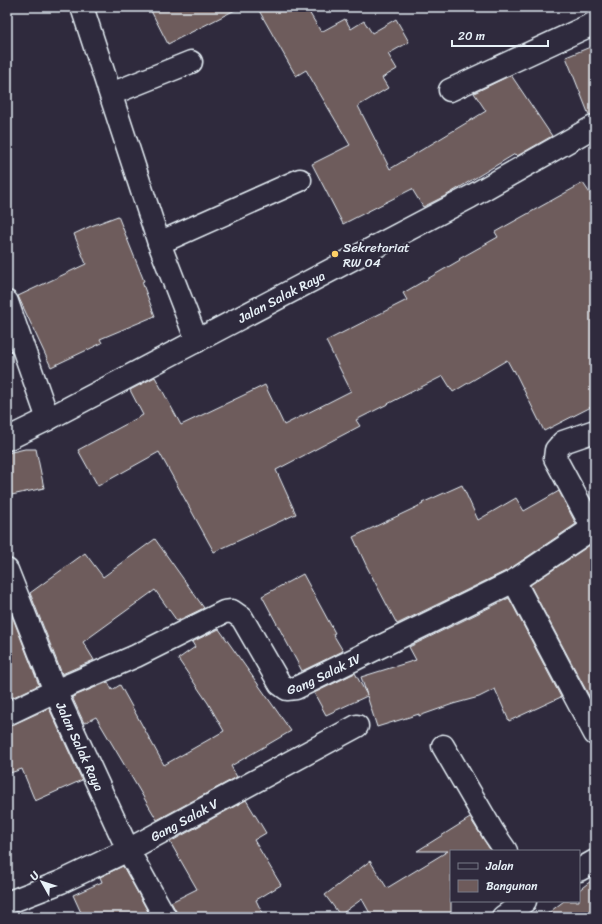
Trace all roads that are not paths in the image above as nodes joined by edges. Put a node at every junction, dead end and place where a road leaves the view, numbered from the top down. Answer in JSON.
{"nodes":[{"id":1,"x":82,"y":7,"type":"edge"},
{"id":2,"x":593,"y":20,"type":"edge"},
{"id":3,"x":191,"y":62,"type":"dead end"},
{"id":4,"x":450,"y":90,"type":"dead end"},
{"id":5,"x":111,"y":94,"type":"junction"},
{"id":6,"x":595,"y":126,"type":"edge"},
{"id":7,"x":300,"y":180,"type":"dead end"},
{"id":8,"x":159,"y":243,"type":"junction"},
{"id":9,"x":7,"y":302,"type":"edge"},
{"id":10,"x":197,"y":341,"type":"junction"},
{"id":11,"x":48,"y":419,"type":"junction"},
{"id":12,"x":595,"y":431,"type":"edge"},
{"id":13,"x":7,"y":439,"type":"edge"},
{"id":14,"x":514,"y":581,"type":"junction"},
{"id":15,"x":9,"y":582,"type":"edge"},
{"id":16,"x":55,"y":691,"type":"junction"},
{"id":17,"x":7,"y":714,"type":"edge"},
{"id":18,"x":357,"y":726,"type":"dead end"},
{"id":19,"x":595,"y":734,"type":"edge"},
{"id":20,"x":443,"y":746,"type":"dead end"},
{"id":21,"x":128,"y":850,"type":"junction"},
{"id":22,"x":505,"y":850,"type":"edge"},
{"id":23,"x":595,"y":861,"type":"edge"},
{"id":24,"x":580,"y":869,"type":"edge"},
{"id":25,"x":524,"y":902,"type":"edge"},
{"id":26,"x":7,"y":903,"type":"edge"},
{"id":27,"x":165,"y":917,"type":"edge"},
{"id":28,"x":503,"y":917,"type":"edge"}],
"edges":[{"from":1,"to":5,"type":"street"},
{"from":2,"to":4,"type":"street"},
{"from":3,"to":5,"type":"street"},
{"from":5,"to":8,"type":"street"},
{"from":6,"to":10,"type":"street","name":"Jalan Salak Raya"},
{"from":7,"to":8,"type":"street"},
{"from":8,"to":10,"type":"street"},
{"from":9,"to":11,"type":"street"},
{"from":10,"to":11,"type":"street","name":"Jalan Salak Raya"},
{"from":11,"to":13,"type":"street","name":"Jalan Salak Raya"},
{"from":12,"to":14,"type":"street"},
{"from":14,"to":16,"type":"street","name":"Gang Salak IV"},
{"from":14,"to":19,"type":"street"},
{"from":15,"to":16,"type":"street","name":"Jalan Salak Raya"},
{"from":16,"to":17,"type":"street"},
{"from":16,"to":21,"type":"street","name":"Jalan Salak Raya"},
{"from":18,"to":21,"type":"street","name":"Gang Salak V"},
{"from":20,"to":22,"type":"street"},
{"from":21,"to":26,"type":"street","name":"Gang Salak V"},
{"from":21,"to":27,"type":"street","name":"Jalan Salak Raya"},
{"from":23,"to":24,"type":"street"},
{"from":25,"to":28,"type":"street"}]}
